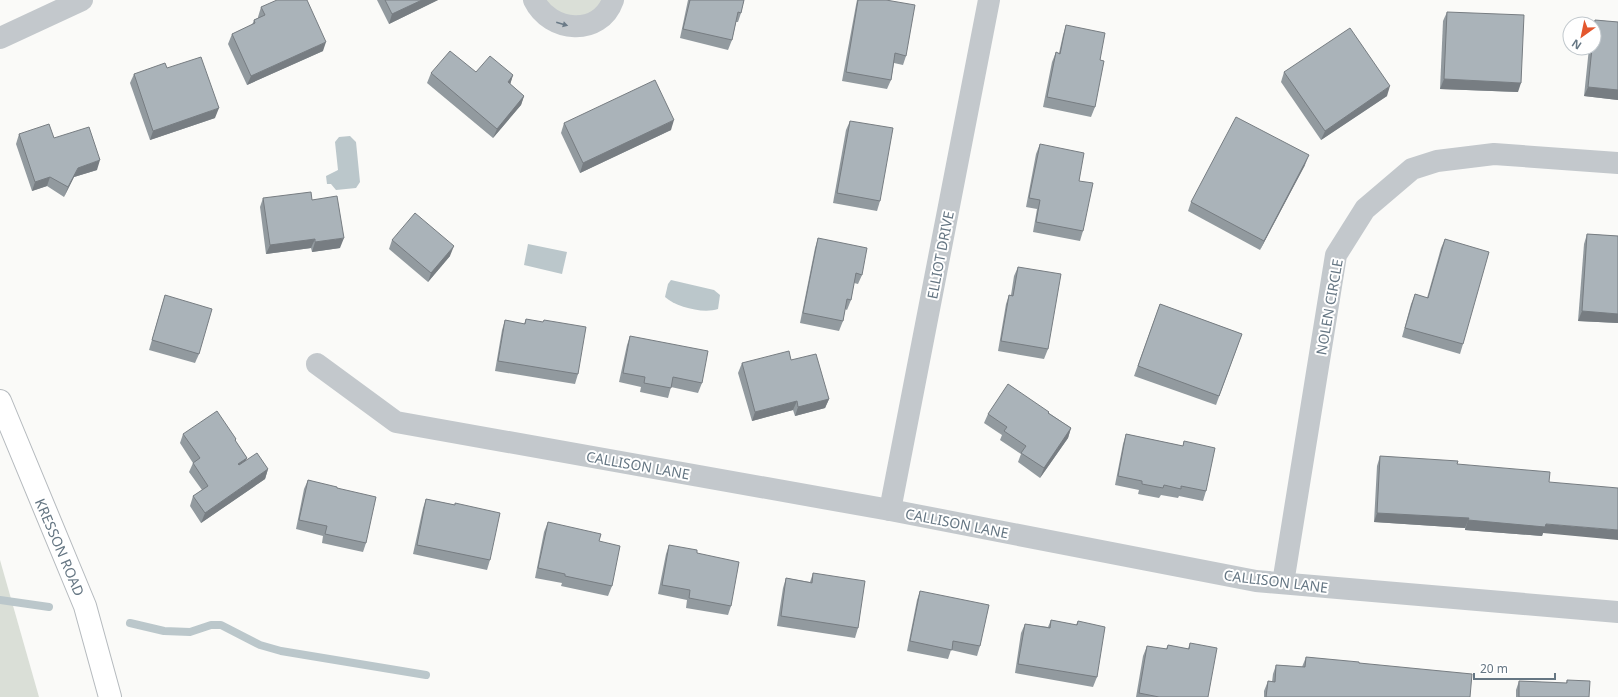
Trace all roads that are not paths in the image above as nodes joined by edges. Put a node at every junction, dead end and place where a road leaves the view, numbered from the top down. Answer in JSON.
{"nodes":[{"id":1,"x":82,"y":0,"type":"edge"},
{"id":2,"x":534,"y":0,"type":"edge"},
{"id":3,"x":613,"y":0,"type":"edge"},
{"id":4,"x":989,"y":0,"type":"edge"},
{"id":5,"x":0,"y":38,"type":"edge"},
{"id":6,"x":1618,"y":163,"type":"edge"},
{"id":7,"x":317,"y":364,"type":"dead end"},
{"id":8,"x":0,"y":401,"type":"edge"},
{"id":9,"x":890,"y":510,"type":"junction"},
{"id":10,"x":1283,"y":583,"type":"junction"},
{"id":11,"x":1618,"y":612,"type":"edge"},
{"id":12,"x":110,"y":697,"type":"edge"}],
"edges":[{"from":1,"to":5,"type":"street"},
{"from":2,"to":3,"type":"street","one_way":true},
{"from":4,"to":9,"type":"street","name":"ELLIOT DRIVE"},
{"from":6,"to":10,"type":"street","name":"NOLEN CIRCLE"},
{"from":7,"to":9,"type":"street","name":"CALLISON LANE"},
{"from":8,"to":12,"type":"main road","name":"KRESSON ROAD"},
{"from":9,"to":10,"type":"street","name":"CALLISON LANE"},
{"from":10,"to":11,"type":"street","name":"CALLISON LANE"}]}
